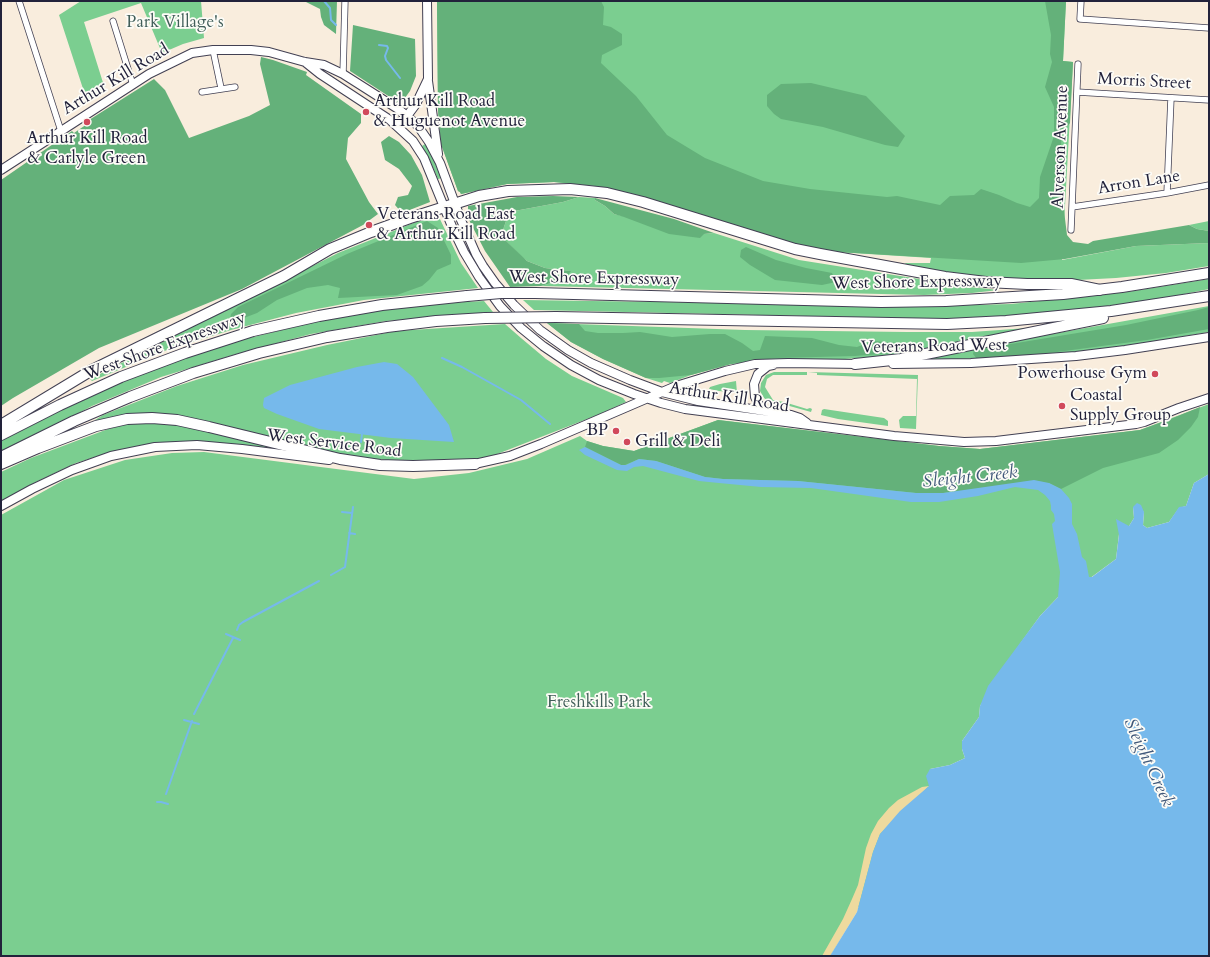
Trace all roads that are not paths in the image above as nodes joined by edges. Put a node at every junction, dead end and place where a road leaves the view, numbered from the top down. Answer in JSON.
{"nodes":[{"id":1,"x":19,"y":1,"type":"edge"},
{"id":2,"x":345,"y":1,"type":"edge"},
{"id":3,"x":427,"y":1,"type":"edge"},
{"id":4,"x":1081,"y":1,"type":"edge"},
{"id":5,"x":113,"y":21,"type":"dead end"},
{"id":6,"x":1209,"y":28,"type":"edge"},
{"id":7,"x":213,"y":50,"type":"junction"},
{"id":8,"x":305,"y":62,"type":"junction"},
{"id":9,"x":1078,"y":64,"type":"dead end"},
{"id":10,"x":343,"y":74,"type":"junction"},
{"id":11,"x":428,"y":79,"type":"junction"},
{"id":12,"x":133,"y":85,"type":"junction"},
{"id":13,"x":235,"y":87,"type":"dead end"},
{"id":14,"x":221,"y":88,"type":"junction"},
{"id":15,"x":202,"y":92,"type":"dead end"},
{"id":16,"x":1077,"y":92,"type":"junction"},
{"id":17,"x":1171,"y":98,"type":"junction"},
{"id":18,"x":1209,"y":100,"type":"edge"},
{"id":19,"x":407,"y":116,"type":"junction"},
{"id":20,"x":396,"y":125,"type":"junction"},
{"id":21,"x":61,"y":131,"type":"junction"},
{"id":22,"x":440,"y":163,"type":"junction"},
{"id":23,"x":1,"y":170,"type":"edge"},
{"id":24,"x":1209,"y":185,"type":"edge"},
{"id":25,"x":1167,"y":193,"type":"junction"},
{"id":26,"x":455,"y":204,"type":"junction"},
{"id":27,"x":444,"y":207,"type":"junction"},
{"id":28,"x":1072,"y":207,"type":"junction"},
{"id":29,"x":1071,"y":230,"type":"dead end"},
{"id":30,"x":1209,"y":273,"type":"edge"},
{"id":31,"x":1100,"y":290,"type":"junction"},
{"id":32,"x":1209,"y":297,"type":"edge"},
{"id":33,"x":1209,"y":337,"type":"edge"},
{"id":34,"x":788,"y":363,"type":"junction"},
{"id":35,"x":855,"y":364,"type":"junction"},
{"id":36,"x":662,"y":392,"type":"junction"},
{"id":37,"x":647,"y":398,"type":"junction"},
{"id":38,"x":1209,"y":398,"type":"edge"},
{"id":39,"x":762,"y":410,"type":"junction"},
{"id":40,"x":1,"y":425,"type":"edge"},
{"id":41,"x":810,"y":425,"type":"junction"},
{"id":42,"x":1,"y":435,"type":"edge"},
{"id":43,"x":1,"y":458,"type":"edge"},
{"id":44,"x":1,"y":464,"type":"edge"},
{"id":45,"x":475,"y":464,"type":"junction"},
{"id":46,"x":1,"y":506,"type":"edge"}],
"edges":[{"from":1,"to":21,"type":"street"},
{"from":2,"to":10,"type":"street"},
{"from":3,"to":11,"type":"street"},
{"from":4,"to":6,"type":"street"},
{"from":5,"to":12,"type":"street"},
{"from":7,"to":8,"type":"street","name":"Arthur Kill Road"},
{"from":7,"to":12,"type":"street","name":"Arthur Kill Road"},
{"from":7,"to":14,"type":"street"},
{"from":8,"to":10,"type":"street"},
{"from":8,"to":20,"type":"street","name":"Arthur Kill Road"},
{"from":9,"to":16,"type":"street","name":"Alverson Avenue"},
{"from":10,"to":19,"type":"street"},
{"from":11,"to":19,"type":"street"},
{"from":11,"to":22,"type":"street"},
{"from":12,"to":21,"type":"street","name":"Arthur Kill Road"},
{"from":13,"to":14,"type":"street"},
{"from":14,"to":15,"type":"street"},
{"from":16,"to":17,"type":"street","name":"Morris Street"},
{"from":16,"to":28,"type":"street","name":"Alverson Avenue"},
{"from":17,"to":18,"type":"street","name":"Morris Street"},
{"from":17,"to":25,"type":"street"},
{"from":19,"to":20,"type":"street"},
{"from":19,"to":22,"type":"street"},
{"from":20,"to":27,"type":"street","name":"Arthur Kill Road"},
{"from":21,"to":23,"type":"street","name":"Arthur Kill Road"},
{"from":22,"to":26,"type":"street","name":"Arthur Kill Road"},
{"from":24,"to":25,"type":"street","name":"Arron Lane"},
{"from":25,"to":28,"type":"street","name":"Arron Lane"},
{"from":26,"to":27,"type":"highway"},
{"from":26,"to":31,"type":"highway"},
{"from":26,"to":36,"type":"street","name":"Arthur Kill Road"},
{"from":27,"to":37,"type":"street","name":"Arthur Kill Road"},
{"from":27,"to":40,"type":"highway"},
{"from":28,"to":29,"type":"street","name":"Alverson Avenue"},
{"from":30,"to":31,"type":"highway","name":"West Shore Expressway"},
{"from":31,"to":42,"type":"highway","name":"West Shore Expressway","bridge":true},
{"from":32,"to":35,"type":"highway"},
{"from":32,"to":43,"type":"highway","name":"West Shore Expressway","bridge":true},
{"from":33,"to":35,"type":"street","name":"Veterans Road West"},
{"from":34,"to":35,"type":"street","name":"Veterans Road West"},
{"from":34,"to":36,"type":"street","name":"Veterans Road West"},
{"from":34,"to":39,"type":"street"},
{"from":36,"to":37,"type":"street","name":"West Service Road"},
{"from":36,"to":39,"type":"street","name":"Arthur Kill Road"},
{"from":37,"to":41,"type":"street","name":"Arthur Kill Road"},
{"from":37,"to":45,"type":"street","name":"West Service Road"},
{"from":38,"to":41,"type":"street","name":"Arthur Kill Road"},
{"from":39,"to":41,"type":"street","name":"Arthur Kill Road"},
{"from":44,"to":45,"type":"highway"},
{"from":45,"to":46,"type":"street","name":"West Service Road"}]}
